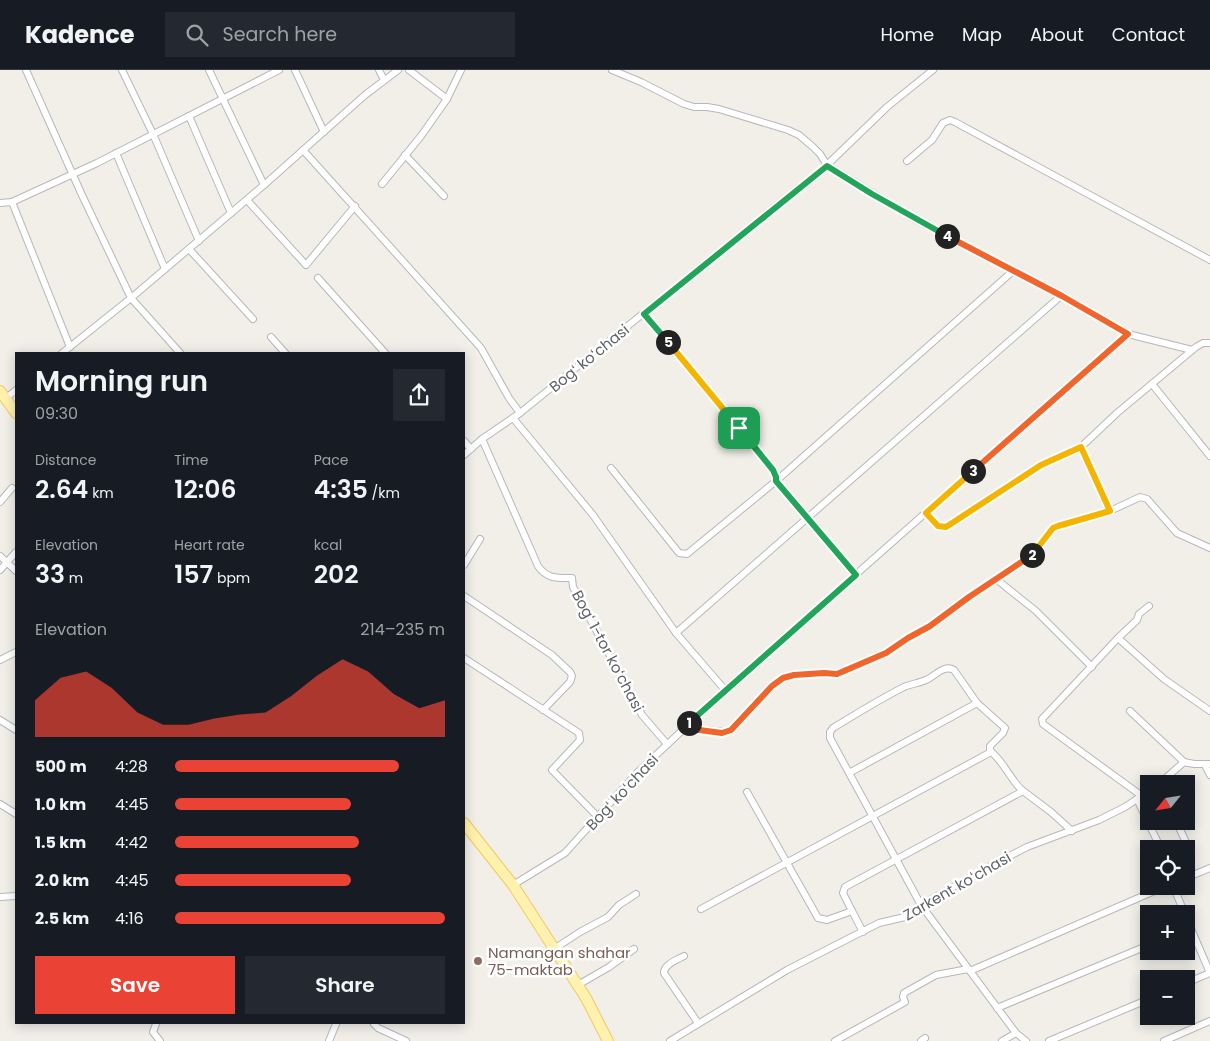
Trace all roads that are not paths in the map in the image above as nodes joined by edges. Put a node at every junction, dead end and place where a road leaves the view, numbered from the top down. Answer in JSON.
{"nodes":[{"id":1,"x":26,"y":70,"type":"edge"},
{"id":2,"x":122,"y":70,"type":"edge"},
{"id":3,"x":209,"y":70,"type":"edge"},
{"id":4,"x":279,"y":70,"type":"edge"},
{"id":5,"x":295,"y":70,"type":"edge"},
{"id":6,"x":379,"y":70,"type":"edge"},
{"id":7,"x":398,"y":70,"type":"edge"},
{"id":8,"x":409,"y":70,"type":"edge"},
{"id":9,"x":461,"y":70,"type":"edge"},
{"id":10,"x":612,"y":70,"type":"edge"},
{"id":11,"x":933,"y":70,"type":"edge"},
{"id":12,"x":384,"y":80,"type":"junction"},
{"id":13,"x":223,"y":98,"type":"junction"},
{"id":14,"x":447,"y":99,"type":"junction"},
{"id":15,"x":189,"y":116,"type":"junction"},
{"id":16,"x":324,"y":132,"type":"junction"},
{"id":17,"x":153,"y":134,"type":"junction"},
{"id":18,"x":303,"y":150,"type":"junction"},
{"id":19,"x":116,"y":153,"type":"junction"},
{"id":20,"x":406,"y":155,"type":"junction"},
{"id":21,"x":907,"y":161,"type":"dead end"},
{"id":22,"x":827,"y":166,"type":"junction"},
{"id":23,"x":73,"y":175,"type":"junction"},
{"id":24,"x":382,"y":184,"type":"dead end"},
{"id":25,"x":264,"y":185,"type":"junction"},
{"id":26,"x":444,"y":196,"type":"dead end"},
{"id":27,"x":247,"y":200,"type":"junction"},
{"id":28,"x":12,"y":202,"type":"junction"},
{"id":29,"x":0,"y":203,"type":"edge"},
{"id":30,"x":355,"y":206,"type":"junction"},
{"id":31,"x":231,"y":213,"type":"junction"},
{"id":32,"x":199,"y":241,"type":"junction"},
{"id":33,"x":189,"y":249,"type":"junction"},
{"id":34,"x":1210,"y":260,"type":"edge"},
{"id":35,"x":165,"y":269,"type":"junction"},
{"id":36,"x":1013,"y":271,"type":"junction"},
{"id":37,"x":318,"y":278,"type":"dead end"},
{"id":38,"x":1062,"y":296,"type":"junction"},
{"id":39,"x":131,"y":298,"type":"junction"},
{"id":40,"x":644,"y":314,"type":"junction"},
{"id":41,"x":253,"y":319,"type":"dead end"},
{"id":42,"x":1128,"y":334,"type":"junction"},
{"id":43,"x":271,"y":337,"type":"dead end"},
{"id":44,"x":1210,"y":343,"type":"edge"},
{"id":45,"x":70,"y":347,"type":"junction"},
{"id":46,"x":1180,"y":347,"type":"junction"},
{"id":47,"x":1192,"y":350,"type":"junction"},
{"id":48,"x":64,"y":352,"type":"edge"},
{"id":49,"x":179,"y":352,"type":"edge"},
{"id":50,"x":284,"y":352,"type":"edge"},
{"id":51,"x":384,"y":352,"type":"edge"},
{"id":52,"x":1180,"y":360,"type":"junction"},
{"id":53,"x":1152,"y":384,"type":"junction"},
{"id":54,"x":15,"y":390,"type":"edge"},
{"id":55,"x":2,"y":395,"type":"edge"},
{"id":56,"x":15,"y":412,"type":"edge"},
{"id":57,"x":520,"y":413,"type":"junction"},
{"id":58,"x":513,"y":418,"type":"junction"},
{"id":59,"x":482,"y":439,"type":"junction"},
{"id":60,"x":465,"y":442,"type":"edge"},
{"id":61,"x":1081,"y":447,"type":"junction"},
{"id":62,"x":471,"y":449,"type":"junction"},
{"id":63,"x":465,"y":454,"type":"edge"},
{"id":64,"x":1210,"y":456,"type":"edge"},
{"id":65,"x":611,"y":468,"type":"dead end"},
{"id":66,"x":776,"y":481,"type":"junction"},
{"id":67,"x":12,"y":488,"type":"dead end"},
{"id":68,"x":0,"y":502,"type":"edge"},
{"id":69,"x":1110,"y":511,"type":"junction"},
{"id":70,"x":926,"y":513,"type":"junction"},
{"id":71,"x":808,"y":518,"type":"junction"},
{"id":72,"x":480,"y":539,"type":"dead end"},
{"id":73,"x":1210,"y":548,"type":"edge"},
{"id":74,"x":15,"y":553,"type":"edge"},
{"id":75,"x":0,"y":556,"type":"edge"},
{"id":76,"x":7,"y":563,"type":"junction"},
{"id":77,"x":465,"y":563,"type":"edge"},
{"id":78,"x":0,"y":570,"type":"edge"},
{"id":79,"x":15,"y":570,"type":"edge"},
{"id":80,"x":856,"y":575,"type":"junction"},
{"id":81,"x":996,"y":579,"type":"junction"},
{"id":82,"x":465,"y":597,"type":"edge"},
{"id":83,"x":1149,"y":606,"type":"dead end"},
{"id":84,"x":676,"y":633,"type":"junction"},
{"id":85,"x":1118,"y":638,"type":"junction"},
{"id":86,"x":15,"y":654,"type":"edge"},
{"id":87,"x":465,"y":659,"type":"edge"},
{"id":88,"x":0,"y":660,"type":"edge"},
{"id":89,"x":1092,"y":667,"type":"junction"},
{"id":90,"x":726,"y":690,"type":"junction"},
{"id":91,"x":977,"y":703,"type":"junction"},
{"id":92,"x":543,"y":710,"type":"junction"},
{"id":93,"x":1210,"y":711,"type":"edge"},
{"id":94,"x":1130,"y":712,"type":"dead end"},
{"id":95,"x":0,"y":720,"type":"edge"},
{"id":96,"x":684,"y":728,"type":"junction"},
{"id":97,"x":15,"y":729,"type":"edge"},
{"id":98,"x":667,"y":744,"type":"junction"},
{"id":99,"x":991,"y":752,"type":"junction"},
{"id":100,"x":1184,"y":762,"type":"junction"},
{"id":101,"x":1208,"y":764,"type":"edge"},
{"id":102,"x":849,"y":773,"type":"junction"},
{"id":103,"x":1169,"y":775,"type":"edge"},
{"id":104,"x":1210,"y":775,"type":"edge"},
{"id":105,"x":1023,"y":791,"type":"junction"},
{"id":106,"x":747,"y":792,"type":"dead end"},
{"id":107,"x":1140,"y":797,"type":"joint"},
{"id":108,"x":0,"y":804,"type":"edge"},
{"id":109,"x":15,"y":813,"type":"edge"},
{"id":110,"x":873,"y":816,"type":"junction"},
{"id":111,"x":598,"y":817,"type":"junction"},
{"id":112,"x":466,"y":830,"type":"edge"},
{"id":113,"x":1072,"y":831,"type":"junction"},
{"id":114,"x":897,"y":860,"type":"junction"},
{"id":115,"x":786,"y":863,"type":"junction"},
{"id":116,"x":1210,"y":868,"type":"edge"},
{"id":117,"x":1195,"y":874,"type":"edge"},
{"id":118,"x":513,"y":886,"type":"junction"},
{"id":119,"x":636,"y":894,"type":"dead end"},
{"id":120,"x":1145,"y":895,"type":"edge"},
{"id":121,"x":15,"y":896,"type":"edge"},
{"id":122,"x":0,"y":897,"type":"edge"},
{"id":123,"x":921,"y":905,"type":"junction"},
{"id":124,"x":701,"y":908,"type":"dead end"},
{"id":125,"x":852,"y":911,"type":"junction"},
{"id":126,"x":863,"y":932,"type":"junction"},
{"id":127,"x":1195,"y":942,"type":"edge"},
{"id":128,"x":554,"y":949,"type":"junction"},
{"id":129,"x":634,"y":949,"type":"dead end"},
{"id":130,"x":1140,"y":949,"type":"edge"},
{"id":131,"x":684,"y":956,"type":"dead end"},
{"id":132,"x":969,"y":970,"type":"junction"},
{"id":133,"x":1210,"y":973,"type":"edge"},
{"id":134,"x":1195,"y":979,"type":"edge"},
{"id":135,"x":578,"y":985,"type":"junction"},
{"id":136,"x":1140,"y":1003,"type":"edge"},
{"id":137,"x":997,"y":1008,"type":"junction"},
{"id":138,"x":1210,"y":1022,"type":"edge"},
{"id":139,"x":698,"y":1023,"type":"junction"},
{"id":140,"x":156,"y":1024,"type":"edge"},
{"id":141,"x":336,"y":1024,"type":"edge"},
{"id":142,"x":374,"y":1024,"type":"edge"},
{"id":143,"x":1016,"y":1033,"type":"junction"},
{"id":144,"x":606,"y":1040,"type":"edge"},
{"id":145,"x":160,"y":1041,"type":"edge"},
{"id":146,"x":329,"y":1041,"type":"edge"},
{"id":147,"x":406,"y":1041,"type":"edge"},
{"id":148,"x":670,"y":1041,"type":"edge"},
{"id":149,"x":834,"y":1041,"type":"edge"},
{"id":150,"x":1002,"y":1041,"type":"edge"},
{"id":151,"x":1026,"y":1041,"type":"edge"},
{"id":152,"x":1049,"y":1041,"type":"edge"},
{"id":153,"x":1164,"y":1041,"type":"edge"}],
"edges":[{"from":1,"to":23,"type":"street"},
{"from":2,"to":17,"type":"street"},
{"from":3,"to":13,"type":"street"},
{"from":4,"to":13,"type":"street"},
{"from":5,"to":16,"type":"street"},
{"from":6,"to":12,"type":"street"},
{"from":7,"to":12,"type":"street"},
{"from":8,"to":14,"type":"street"},
{"from":9,"to":14,"type":"street"},
{"from":10,"to":22,"type":"street"},
{"from":11,"to":22,"type":"street","name":"Bogʻ koʻchasi"},
{"from":12,"to":16,"type":"street"},
{"from":13,"to":15,"type":"street"},
{"from":13,"to":25,"type":"street"},
{"from":14,"to":20,"type":"street"},
{"from":15,"to":17,"type":"street"},
{"from":15,"to":31,"type":"street"},
{"from":16,"to":18,"type":"street"},
{"from":17,"to":19,"type":"street"},
{"from":17,"to":32,"type":"street"},
{"from":18,"to":25,"type":"street"},
{"from":18,"to":30,"type":"street"},
{"from":19,"to":23,"type":"street"},
{"from":19,"to":35,"type":"street"},
{"from":20,"to":24,"type":"street"},
{"from":20,"to":26,"type":"street"},
{"from":21,"to":34,"type":"street"},
{"from":22,"to":36,"type":"street"},
{"from":22,"to":40,"type":"street","name":"Bogʻ koʻchasi"},
{"from":23,"to":28,"type":"street"},
{"from":23,"to":39,"type":"street"},
{"from":25,"to":27,"type":"street"},
{"from":27,"to":30,"type":"street"},
{"from":27,"to":31,"type":"street"},
{"from":28,"to":29,"type":"street"},
{"from":28,"to":45,"type":"street"},
{"from":30,"to":57,"type":"street"},
{"from":31,"to":32,"type":"street"},
{"from":32,"to":33,"type":"street"},
{"from":33,"to":35,"type":"street"},
{"from":33,"to":41,"type":"street"},
{"from":35,"to":39,"type":"street"},
{"from":36,"to":38,"type":"street"},
{"from":36,"to":66,"type":"street"},
{"from":37,"to":51,"type":"street"},
{"from":38,"to":42,"type":"street"},
{"from":38,"to":71,"type":"street"},
{"from":39,"to":45,"type":"street"},
{"from":39,"to":49,"type":"street"},
{"from":40,"to":57,"type":"street","name":"Bogʻ koʻchasi"},
{"from":40,"to":66,"type":"street"},
{"from":42,"to":46,"type":"street"},
{"from":42,"to":70,"type":"street","name":"Bogʻ koʻchasi"},
{"from":43,"to":50,"type":"street"},
{"from":44,"to":47,"type":"street"},
{"from":45,"to":48,"type":"street"},
{"from":46,"to":47,"type":"street"},
{"from":46,"to":52,"type":"street"},
{"from":47,"to":52,"type":"street"},
{"from":52,"to":53,"type":"street"},
{"from":53,"to":61,"type":"street"},
{"from":53,"to":64,"type":"street"},
{"from":54,"to":55,"type":"street"},
{"from":55,"to":56,"type":"main road"},
{"from":57,"to":58,"type":"street","name":"Bogʻ koʻchasi"},
{"from":58,"to":59,"type":"street","name":"Bogʻ koʻchasi"},
{"from":58,"to":84,"type":"street"},
{"from":59,"to":62,"type":"street","name":"Bogʻ koʻchasi"},
{"from":59,"to":98,"type":"street","name":"Bogʻ 1-tor koʻchasi"},
{"from":60,"to":62,"type":"street"},
{"from":61,"to":69,"type":"street"},
{"from":61,"to":70,"type":"street"},
{"from":62,"to":63,"type":"street","name":"Bogʻ koʻchasi"},
{"from":65,"to":66,"type":"street"},
{"from":66,"to":71,"type":"street"},
{"from":67,"to":68,"type":"street"},
{"from":69,"to":73,"type":"street"},
{"from":69,"to":81,"type":"street"},
{"from":70,"to":80,"type":"street","name":"Bogʻ koʻchasi"},
{"from":71,"to":80,"type":"street"},
{"from":71,"to":84,"type":"street"},
{"from":72,"to":77,"type":"street"},
{"from":74,"to":76,"type":"street"},
{"from":75,"to":76,"type":"street"},
{"from":76,"to":78,"type":"street"},
{"from":76,"to":79,"type":"street"},
{"from":80,"to":90,"type":"street","name":"Bogʻ koʻchasi"},
{"from":81,"to":89,"type":"street"},
{"from":81,"to":96,"type":"street"},
{"from":82,"to":92,"type":"street"},
{"from":83,"to":85,"type":"street"},
{"from":84,"to":90,"type":"street"},
{"from":85,"to":89,"type":"street"},
{"from":85,"to":93,"type":"street"},
{"from":86,"to":88,"type":"street"},
{"from":87,"to":92,"type":"street"},
{"from":89,"to":107,"type":"street"},
{"from":90,"to":96,"type":"street","name":"Bogʻ koʻchasi"},
{"from":91,"to":99,"type":"street"},
{"from":91,"to":102,"type":"street"},
{"from":91,"to":102,"type":"street"},
{"from":92,"to":111,"type":"street"},
{"from":94,"to":100,"type":"street"},
{"from":95,"to":97,"type":"street"},
{"from":96,"to":98,"type":"street","name":"Bogʻ koʻchasi"},
{"from":98,"to":111,"type":"street","name":"Bogʻ koʻchasi"},
{"from":99,"to":105,"type":"street"},
{"from":99,"to":110,"type":"street"},
{"from":100,"to":101,"type":"street"},
{"from":100,"to":103,"type":"street"},
{"from":101,"to":104,"type":"street"},
{"from":102,"to":110,"type":"street"},
{"from":105,"to":113,"type":"street"},
{"from":105,"to":114,"type":"street"},
{"from":106,"to":115,"type":"street"},
{"from":107,"to":113,"type":"street","name":"Zarkent koʻchasi"},
{"from":108,"to":109,"type":"street"},
{"from":110,"to":114,"type":"street"},
{"from":110,"to":115,"type":"street"},
{"from":111,"to":118,"type":"street","name":"Bogʻ koʻchasi"},
{"from":112,"to":118,"type":"main road"},
{"from":113,"to":123,"type":"street","name":"Zarkent koʻchasi"},
{"from":114,"to":123,"type":"street"},
{"from":114,"to":125,"type":"street"},
{"from":115,"to":124,"type":"street"},
{"from":115,"to":125,"type":"street"},
{"from":116,"to":117,"type":"street"},
{"from":118,"to":128,"type":"main road"},
{"from":119,"to":128,"type":"street"},
{"from":120,"to":132,"type":"street"},
{"from":121,"to":122,"type":"street"},
{"from":123,"to":126,"type":"street","name":"Zarkent koʻchasi"},
{"from":123,"to":132,"type":"street"},
{"from":125,"to":126,"type":"street"},
{"from":126,"to":139,"type":"street","name":"Zarkent koʻchasi"},
{"from":127,"to":133,"type":"street"},
{"from":128,"to":135,"type":"main road"},
{"from":129,"to":135,"type":"street"},
{"from":130,"to":137,"type":"street"},
{"from":131,"to":139,"type":"street"},
{"from":132,"to":137,"type":"street"},
{"from":132,"to":149,"type":"street"},
{"from":133,"to":134,"type":"street"},
{"from":135,"to":144,"type":"main road"},
{"from":136,"to":152,"type":"street"},
{"from":137,"to":143,"type":"street"},
{"from":138,"to":153,"type":"street"},
{"from":139,"to":148,"type":"street","name":"Zarkent koʻchasi"},
{"from":140,"to":145,"type":"street"},
{"from":141,"to":146,"type":"street"},
{"from":142,"to":147,"type":"street"},
{"from":143,"to":150,"type":"street"},
{"from":143,"to":151,"type":"street"}]}
